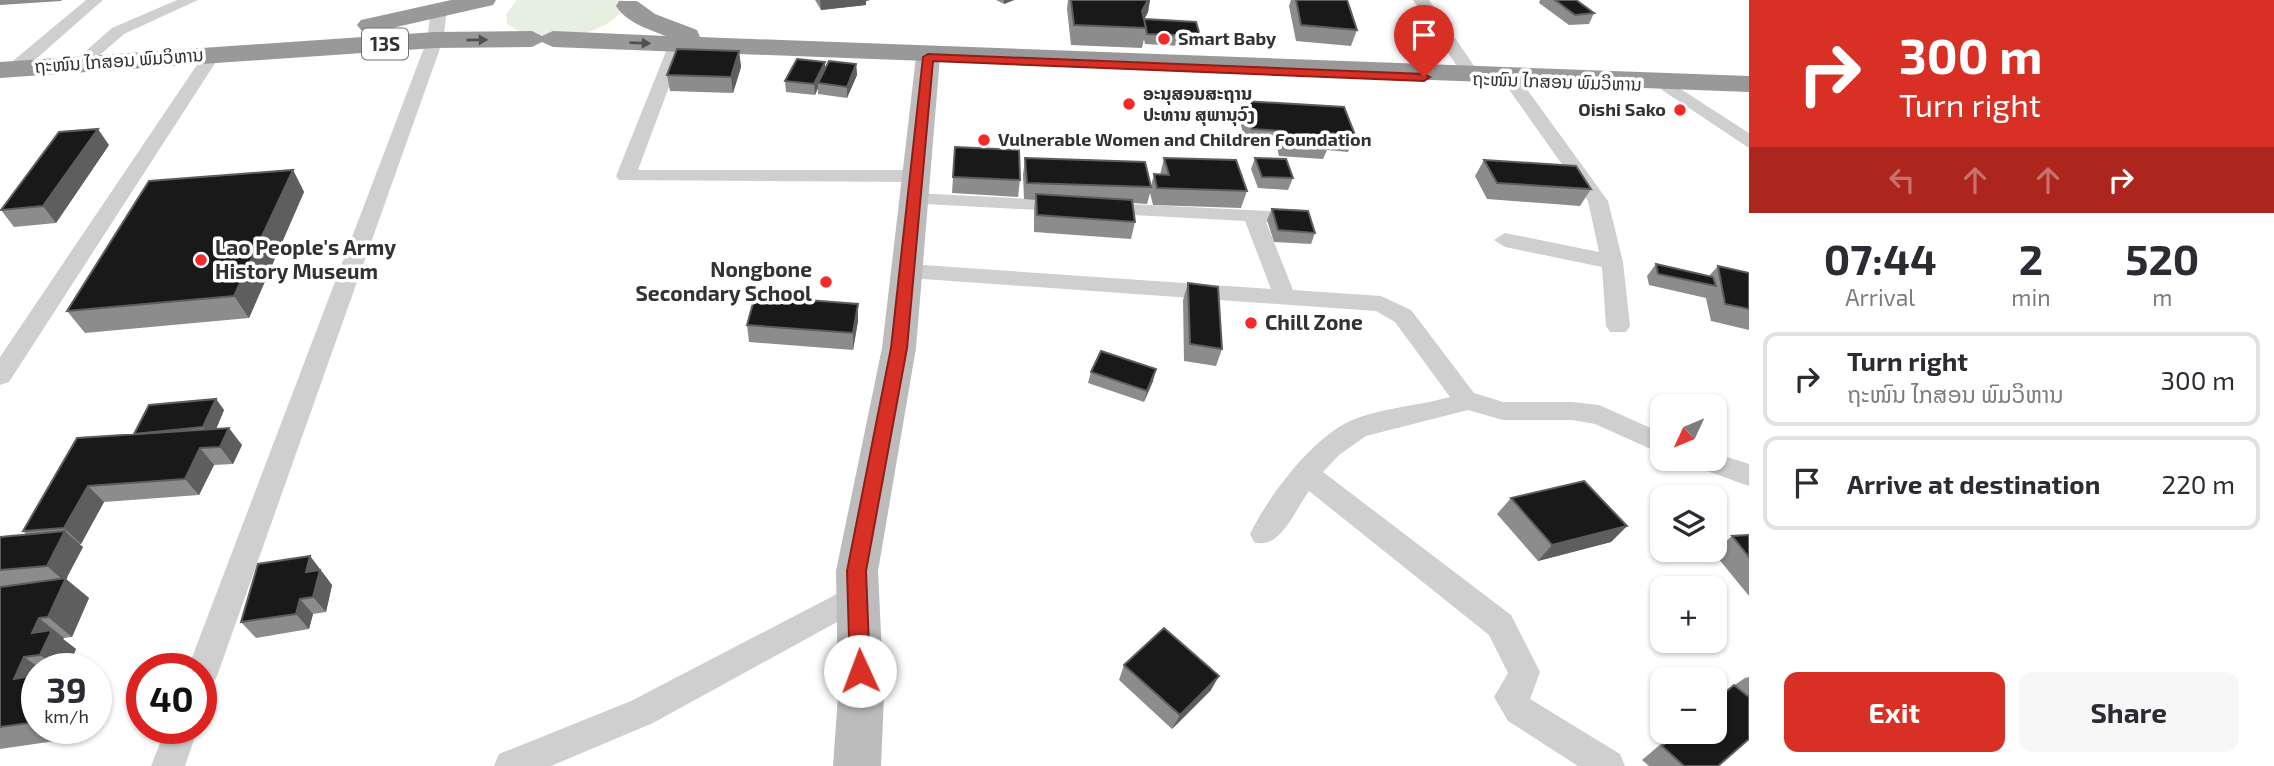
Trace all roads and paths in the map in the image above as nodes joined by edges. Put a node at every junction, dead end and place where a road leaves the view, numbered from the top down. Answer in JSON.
{"nodes":[{"id":1,"x":95,"y":0,"type":"edge"},
{"id":2,"x":190,"y":0,"type":"edge"},
{"id":3,"x":1421,"y":0,"type":"edge"},
{"id":4,"x":627,"y":3,"type":"edge"},
{"id":5,"x":495,"y":4,"type":"edge"},
{"id":6,"x":439,"y":11,"type":"junction"},
{"id":7,"x":542,"y":39,"type":"junction"},
{"id":8,"x":435,"y":40,"type":"junction"},
{"id":9,"x":677,"y":44,"type":"junction"},
{"id":10,"x":737,"y":47,"type":"junction"},
{"id":11,"x":225,"y":53,"type":"junction"},
{"id":12,"x":928,"y":57,"type":"junction"},
{"id":13,"x":79,"y":64,"type":"junction"},
{"id":14,"x":7,"y":70,"type":"edge"},
{"id":15,"x":1470,"y":73,"type":"junction"},
{"id":16,"x":1512,"y":81,"type":"junction"},
{"id":17,"x":1749,"y":84,"type":"edge"},
{"id":18,"x":1668,"y":86,"type":"junction"},
{"id":19,"x":1749,"y":90,"type":"edge"},
{"id":20,"x":1749,"y":142,"type":"edge"},
{"id":21,"x":915,"y":187,"type":"junction"},
{"id":22,"x":1254,"y":216,"type":"junction"},
{"id":23,"x":1305,"y":218,"type":"edge"},
{"id":24,"x":1505,"y":240,"type":"dead end"},
{"id":25,"x":1612,"y":262,"type":"junction"},
{"id":26,"x":909,"y":271,"type":"junction"},
{"id":27,"x":1284,"y":295,"type":"junction"},
{"id":28,"x":1618,"y":326,"type":"dead end"},
{"id":29,"x":0,"y":376,"type":"edge"},
{"id":30,"x":1463,"y":399,"type":"junction"},
{"id":31,"x":1650,"y":438,"type":"edge"},
{"id":32,"x":1727,"y":467,"type":"edge"},
{"id":33,"x":1306,"y":474,"type":"junction"},
{"id":34,"x":1749,"y":474,"type":"edge"},
{"id":35,"x":1264,"y":534,"type":"dead end"},
{"id":36,"x":858,"y":596,"type":"junction"},
{"id":37,"x":209,"y":653,"type":"edge"},
{"id":38,"x":176,"y":744,"type":"edge"},
{"id":39,"x":168,"y":766,"type":"edge"},
{"id":40,"x":510,"y":766,"type":"edge"},
{"id":41,"x":857,"y":766,"type":"edge"},
{"id":42,"x":1608,"y":766,"type":"edge"}],
"edges":[{"from":1,"to":14,"type":"street"},
{"from":2,"to":13,"type":"street"},
{"from":3,"to":15,"type":"street"},
{"from":4,"to":7,"type":"highway","number":"13S"},
{"from":4,"to":10,"type":"highway","name":"ຖະໜົນ ໄກສອນ ພົມວິຫານ","number":"13S"},
{"from":5,"to":6,"type":"highway","name":"ຖະໜົນ ໄກສອນ ພົມວິຫານ","number":"13S"},
{"from":5,"to":7,"type":"highway","number":"13S"},
{"from":6,"to":8,"type":"street"},
{"from":6,"to":11,"type":"highway","name":"ຖະໜົນ ໄກສອນ ພົມວິຫານ","number":"13S"},
{"from":8,"to":7,"type":"highway","name":"ຖະໜົນ ໄກສອນ ພົມວິຫານ","number":"13S","one_way":true},
{"from":7,"to":9,"type":"highway","name":"ຖະໜົນ ໄກສອນ ພົມວິຫານ","number":"13S","one_way":true},
{"from":8,"to":11,"type":"highway","name":"ຖະໜົນ ໄກສອນ ພົມວິຫານ","number":"13S"},
{"from":8,"to":37,"type":"street"},
{"from":9,"to":10,"type":"highway","name":"ຖະໜົນ ໄກສອນ ພົມວິຫານ","number":"13S"},
{"from":9,"to":21,"type":"street"},
{"from":10,"to":12,"type":"highway","name":"ຖະໜົນ ໄກສອນ ພົມວິຫານ","number":"13S"},
{"from":10,"to":15,"type":"highway","name":"ຖະໜົນ ໄກສອນ ພົມວິຫານ","number":"13S"},
{"from":11,"to":13,"type":"highway","name":"ຖະໜົນ ໄກສອນ ພົມວິຫານ","number":"13S"},
{"from":11,"to":29,"type":"street"},
{"from":12,"to":16,"type":"highway","name":"ຖະໜົນ ໄກສອນ ພົມວິຫານ","number":"13S"},
{"from":12,"to":21,"type":"street"},
{"from":13,"to":14,"type":"highway","name":"ຖະໜົນ ໄກສອນ ພົມວິຫານ","number":"13S"},
{"from":15,"to":17,"type":"highway","name":"ຖະໜົນ ໄກສອນ ພົມວິຫານ","number":"13S"},
{"from":16,"to":18,"type":"highway","name":"ຖະໜົນ ໄກສອນ ພົມວິຫານ","number":"13S"},
{"from":16,"to":25,"type":"street"},
{"from":18,"to":19,"type":"highway","name":"ຖະໜົນ ໄກສອນ ພົມວິຫານ","number":"13S"},
{"from":18,"to":20,"type":"street"},
{"from":21,"to":22,"type":"street"},
{"from":21,"to":26,"type":"street"},
{"from":22,"to":23,"type":"street"},
{"from":22,"to":27,"type":"street"},
{"from":24,"to":25,"type":"street"},
{"from":25,"to":28,"type":"street"},
{"from":26,"to":27,"type":"street"},
{"from":26,"to":36,"type":"street"},
{"from":27,"to":30,"type":"street"},
{"from":30,"to":31,"type":"street"},
{"from":30,"to":33,"type":"street"},
{"from":32,"to":34,"type":"street"},
{"from":33,"to":35,"type":"street"},
{"from":33,"to":42,"type":"street"},
{"from":36,"to":40,"type":"street"},
{"from":36,"to":41,"type":"street"},
{"from":38,"to":39,"type":"street"}]}
